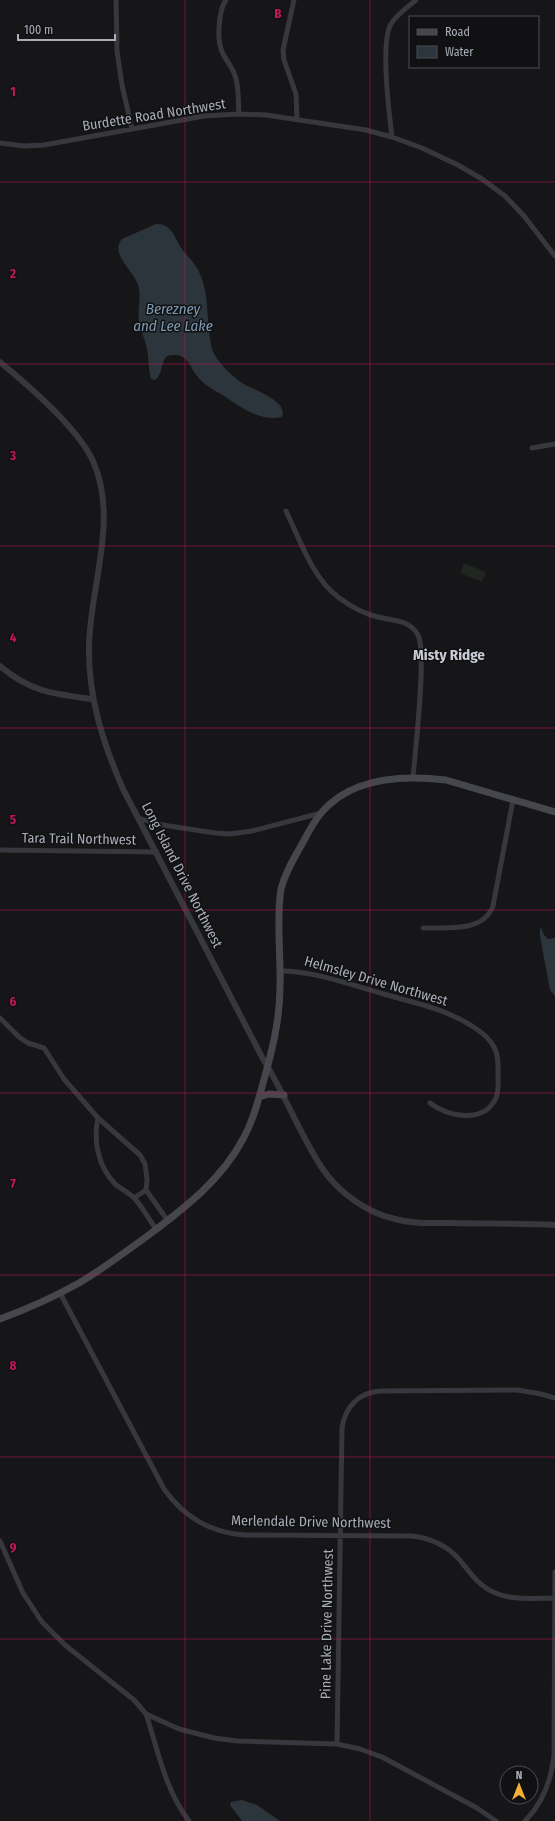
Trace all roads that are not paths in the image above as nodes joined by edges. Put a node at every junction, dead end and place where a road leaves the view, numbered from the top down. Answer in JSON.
{"nodes":[{"id":1,"x":116,"y":0,"type":"edge"},
{"id":2,"x":226,"y":0,"type":"edge"},
{"id":3,"x":294,"y":0,"type":"edge"},
{"id":4,"x":416,"y":0,"type":"edge"},
{"id":5,"x":239,"y":114,"type":"junction"},
{"id":6,"x":297,"y":120,"type":"junction"},
{"id":7,"x":132,"y":130,"type":"junction"},
{"id":8,"x":392,"y":137,"type":"junction"},
{"id":9,"x":0,"y":143,"type":"edge"},
{"id":10,"x":555,"y":256,"type":"edge"},
{"id":11,"x":0,"y":362,"type":"edge"},
{"id":12,"x":555,"y":444,"type":"edge"},
{"id":13,"x":532,"y":448,"type":"dead end"},
{"id":14,"x":286,"y":511,"type":"dead end"},
{"id":15,"x":0,"y":666,"type":"edge"},
{"id":16,"x":92,"y":699,"type":"junction"},
{"id":17,"x":413,"y":777,"type":"junction"},
{"id":18,"x":513,"y":800,"type":"junction"},
{"id":19,"x":555,"y":812,"type":"edge"},
{"id":20,"x":321,"y":813,"type":"junction"},
{"id":21,"x":140,"y":818,"type":"junction"},
{"id":22,"x":0,"y":850,"type":"edge"},
{"id":23,"x":157,"y":852,"type":"junction"},
{"id":24,"x":424,"y":928,"type":"dead end"},
{"id":25,"x":280,"y":971,"type":"junction"},
{"id":26,"x":0,"y":1018,"type":"edge"},
{"id":27,"x":268,"y":1067,"type":"junction"},
{"id":28,"x":284,"y":1095,"type":"junction"},
{"id":29,"x":259,"y":1097,"type":"junction"},
{"id":30,"x":430,"y":1103,"type":"dead end"},
{"id":31,"x":98,"y":1118,"type":"junction"},
{"id":32,"x":146,"y":1190,"type":"junction"},
{"id":33,"x":134,"y":1198,"type":"junction"},
{"id":34,"x":168,"y":1221,"type":"junction"},
{"id":35,"x":555,"y":1225,"type":"edge"},
{"id":36,"x":156,"y":1229,"type":"junction"},
{"id":37,"x":60,"y":1293,"type":"junction"},
{"id":38,"x":0,"y":1319,"type":"edge"},
{"id":39,"x":555,"y":1398,"type":"edge"},
{"id":40,"x":340,"y":1536,"type":"junction"},
{"id":41,"x":0,"y":1541,"type":"edge"},
{"id":42,"x":555,"y":1572,"type":"edge"},
{"id":43,"x":554,"y":1598,"type":"edge"},
{"id":44,"x":146,"y":1714,"type":"junction"},
{"id":45,"x":337,"y":1744,"type":"junction"},
{"id":46,"x":190,"y":1821,"type":"edge"},
{"id":47,"x":496,"y":1821,"type":"edge"},
{"id":48,"x":524,"y":1821,"type":"edge"}],
"edges":[{"from":1,"to":7,"type":"street"},
{"from":2,"to":5,"type":"street"},
{"from":3,"to":6,"type":"street"},
{"from":4,"to":8,"type":"street"},
{"from":5,"to":6,"type":"street","name":"Burdette Road Northwest"},
{"from":5,"to":7,"type":"street","name":"Burdette Road Northwest"},
{"from":6,"to":8,"type":"street","name":"Burdette Road Northwest"},
{"from":7,"to":9,"type":"street","name":"Burdette Road Northwest"},
{"from":8,"to":10,"type":"street","name":"Burdette Road Northwest"},
{"from":11,"to":16,"type":"street","name":"Long Island Drive Northwest"},
{"from":12,"to":13,"type":"street"},
{"from":14,"to":17,"type":"street"},
{"from":15,"to":16,"type":"street"},
{"from":16,"to":21,"type":"street","name":"Long Island Drive Northwest"},
{"from":17,"to":18,"type":"main road"},
{"from":17,"to":20,"type":"main road"},
{"from":18,"to":19,"type":"main road"},
{"from":18,"to":24,"type":"street"},
{"from":20,"to":21,"type":"street"},
{"from":20,"to":25,"type":"main road"},
{"from":21,"to":23,"type":"street","name":"Long Island Drive Northwest"},
{"from":22,"to":23,"type":"street","name":"Tara Trail Northwest"},
{"from":23,"to":27,"type":"street","name":"Long Island Drive Northwest"},
{"from":25,"to":27,"type":"main road"},
{"from":25,"to":30,"type":"street","name":"Helmsley Drive Northwest"},
{"from":26,"to":31,"type":"street"},
{"from":27,"to":28,"type":"street","name":"Long Island Drive Northwest"},
{"from":27,"to":29,"type":"main road"},
{"from":28,"to":29,"type":"main road"},
{"from":28,"to":35,"type":"street","name":"Long Island Drive Northwest"},
{"from":29,"to":34,"type":"main road"},
{"from":31,"to":32,"type":"street"},
{"from":31,"to":33,"type":"street"},
{"from":32,"to":33,"type":"street"},
{"from":32,"to":34,"type":"street"},
{"from":33,"to":36,"type":"street"},
{"from":34,"to":36,"type":"main road"},
{"from":36,"to":37,"type":"main road"},
{"from":37,"to":38,"type":"main road"},
{"from":37,"to":40,"type":"street","name":"Merlendale Drive Northwest"},
{"from":39,"to":40,"type":"street","name":"Pine Lake Drive Northwest"},
{"from":40,"to":43,"type":"street","name":"Merlendale Drive Northwest"},
{"from":40,"to":45,"type":"street","name":"Pine Lake Drive Northwest"},
{"from":41,"to":44,"type":"street"},
{"from":42,"to":43,"type":"street"},
{"from":43,"to":48,"type":"street"},
{"from":44,"to":45,"type":"street"},
{"from":44,"to":46,"type":"street"},
{"from":45,"to":47,"type":"street"}]}
